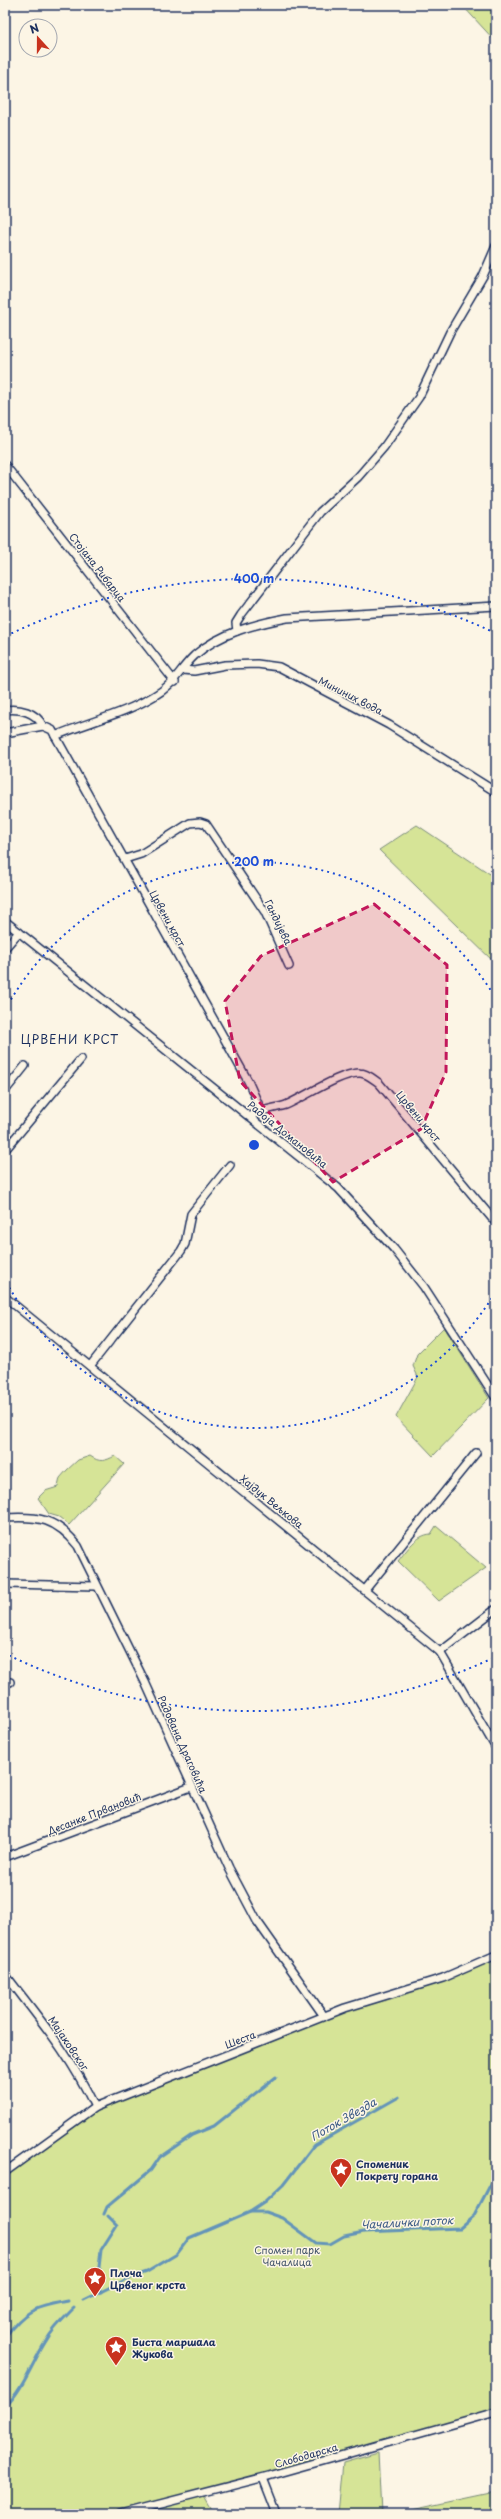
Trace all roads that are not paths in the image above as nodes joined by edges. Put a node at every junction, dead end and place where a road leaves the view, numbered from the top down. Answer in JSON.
{"nodes":[{"id":1,"x":496,"y":246,"type":"edge"},
{"id":2,"x":5,"y":465,"type":"edge"},
{"id":3,"x":496,"y":606,"type":"edge"},
{"id":4,"x":237,"y":632,"type":"junction"},
{"id":5,"x":183,"y":670,"type":"junction"},
{"id":6,"x":175,"y":682,"type":"junction"},
{"id":7,"x":5,"y":710,"type":"edge"},
{"id":8,"x":43,"y":726,"type":"junction"},
{"id":9,"x":5,"y":733,"type":"edge"},
{"id":10,"x":55,"y":736,"type":"junction"},
{"id":11,"x":496,"y":792,"type":"edge"},
{"id":12,"x":125,"y":859,"type":"junction"},
{"id":13,"x":5,"y":921,"type":"edge"},
{"id":14,"x":19,"y":932,"type":"junction"},
{"id":15,"x":5,"y":948,"type":"edge"},
{"id":16,"x":289,"y":966,"type":"dead end"},
{"id":17,"x":80,"y":1059,"type":"dead end"},
{"id":18,"x":25,"y":1066,"type":"dead end"},
{"id":19,"x":5,"y":1091,"type":"edge"},
{"id":20,"x":261,"y":1110,"type":"junction"},
{"id":21,"x":251,"y":1116,"type":"junction"},
{"id":22,"x":5,"y":1150,"type":"edge"},
{"id":23,"x":230,"y":1164,"type":"dead end"},
{"id":24,"x":496,"y":1223,"type":"edge"},
{"id":25,"x":5,"y":1297,"type":"edge"},
{"id":26,"x":90,"y":1366,"type":"junction"},
{"id":27,"x":496,"y":1398,"type":"edge"},
{"id":28,"x":476,"y":1453,"type":"dead end"},
{"id":29,"x":5,"y":1518,"type":"edge"},
{"id":30,"x":5,"y":1584,"type":"edge"},
{"id":31,"x":96,"y":1586,"type":"junction"},
{"id":32,"x":365,"y":1590,"type":"junction"},
{"id":33,"x":496,"y":1609,"type":"edge"},
{"id":34,"x":440,"y":1652,"type":"junction"},
{"id":35,"x":496,"y":1748,"type":"edge"},
{"id":36,"x":190,"y":1787,"type":"junction"},
{"id":37,"x":5,"y":1857,"type":"edge"},
{"id":38,"x":496,"y":1955,"type":"edge"},
{"id":39,"x":5,"y":1974,"type":"edge"},
{"id":40,"x":324,"y":2016,"type":"junction"},
{"id":41,"x":95,"y":2107,"type":"junction"},
{"id":42,"x":5,"y":2172,"type":"edge"},
{"id":43,"x":496,"y":2412,"type":"edge"},
{"id":44,"x":262,"y":2478,"type":"junction"},
{"id":45,"x":121,"y":2514,"type":"edge"},
{"id":46,"x":277,"y":2514,"type":"edge"}],
"edges":[{"from":1,"to":4,"type":"street"},
{"from":2,"to":6,"type":"street","name":"Стојана Рибарца"},
{"from":3,"to":4,"type":"street"},
{"from":4,"to":5,"type":"street"},
{"from":5,"to":6,"type":"street"},
{"from":5,"to":11,"type":"street","name":"Мининих вода"},
{"from":6,"to":10,"type":"street"},
{"from":7,"to":8,"type":"street"},
{"from":8,"to":9,"type":"street"},
{"from":8,"to":10,"type":"street"},
{"from":10,"to":12,"type":"street","name":"Црвени крст"},
{"from":12,"to":16,"type":"street","name":"Гандијева"},
{"from":12,"to":20,"type":"street","name":"Црвени крст"},
{"from":13,"to":14,"type":"street","name":"Радоја Домановића"},
{"from":14,"to":15,"type":"street"},
{"from":14,"to":21,"type":"street","name":"Радоја Домановића"},
{"from":17,"to":22,"type":"street"},
{"from":18,"to":19,"type":"street"},
{"from":20,"to":21,"type":"street","name":"Црвени крст"},
{"from":20,"to":24,"type":"street","name":"Црвени крст"},
{"from":21,"to":27,"type":"street","name":"Радоја Домановића"},
{"from":23,"to":26,"type":"street"},
{"from":25,"to":26,"type":"street","name":"Хајдук Вељкова"},
{"from":26,"to":32,"type":"street","name":"Хајдук Вељкова"},
{"from":28,"to":32,"type":"street"},
{"from":29,"to":31,"type":"street","name":"Радована Драговића"},
{"from":30,"to":31,"type":"street"},
{"from":31,"to":36,"type":"street","name":"Радована Драговића"},
{"from":32,"to":34,"type":"street","name":"Хајдук Вељкова"},
{"from":33,"to":34,"type":"street"},
{"from":34,"to":35,"type":"street","name":"Хајдук Вељкова"},
{"from":36,"to":37,"type":"street","name":"Десанке Првановић"},
{"from":36,"to":40,"type":"street","name":"Радована Драговића"},
{"from":38,"to":40,"type":"street","name":"Шеста"},
{"from":39,"to":41,"type":"street","name":"Мајаковског"},
{"from":40,"to":41,"type":"street","name":"Шеста"},
{"from":41,"to":42,"type":"street","name":"Шеста"},
{"from":43,"to":44,"type":"street","name":"Слободарска"},
{"from":44,"to":45,"type":"street","name":"Слободарска"},
{"from":44,"to":46,"type":"street"}]}
